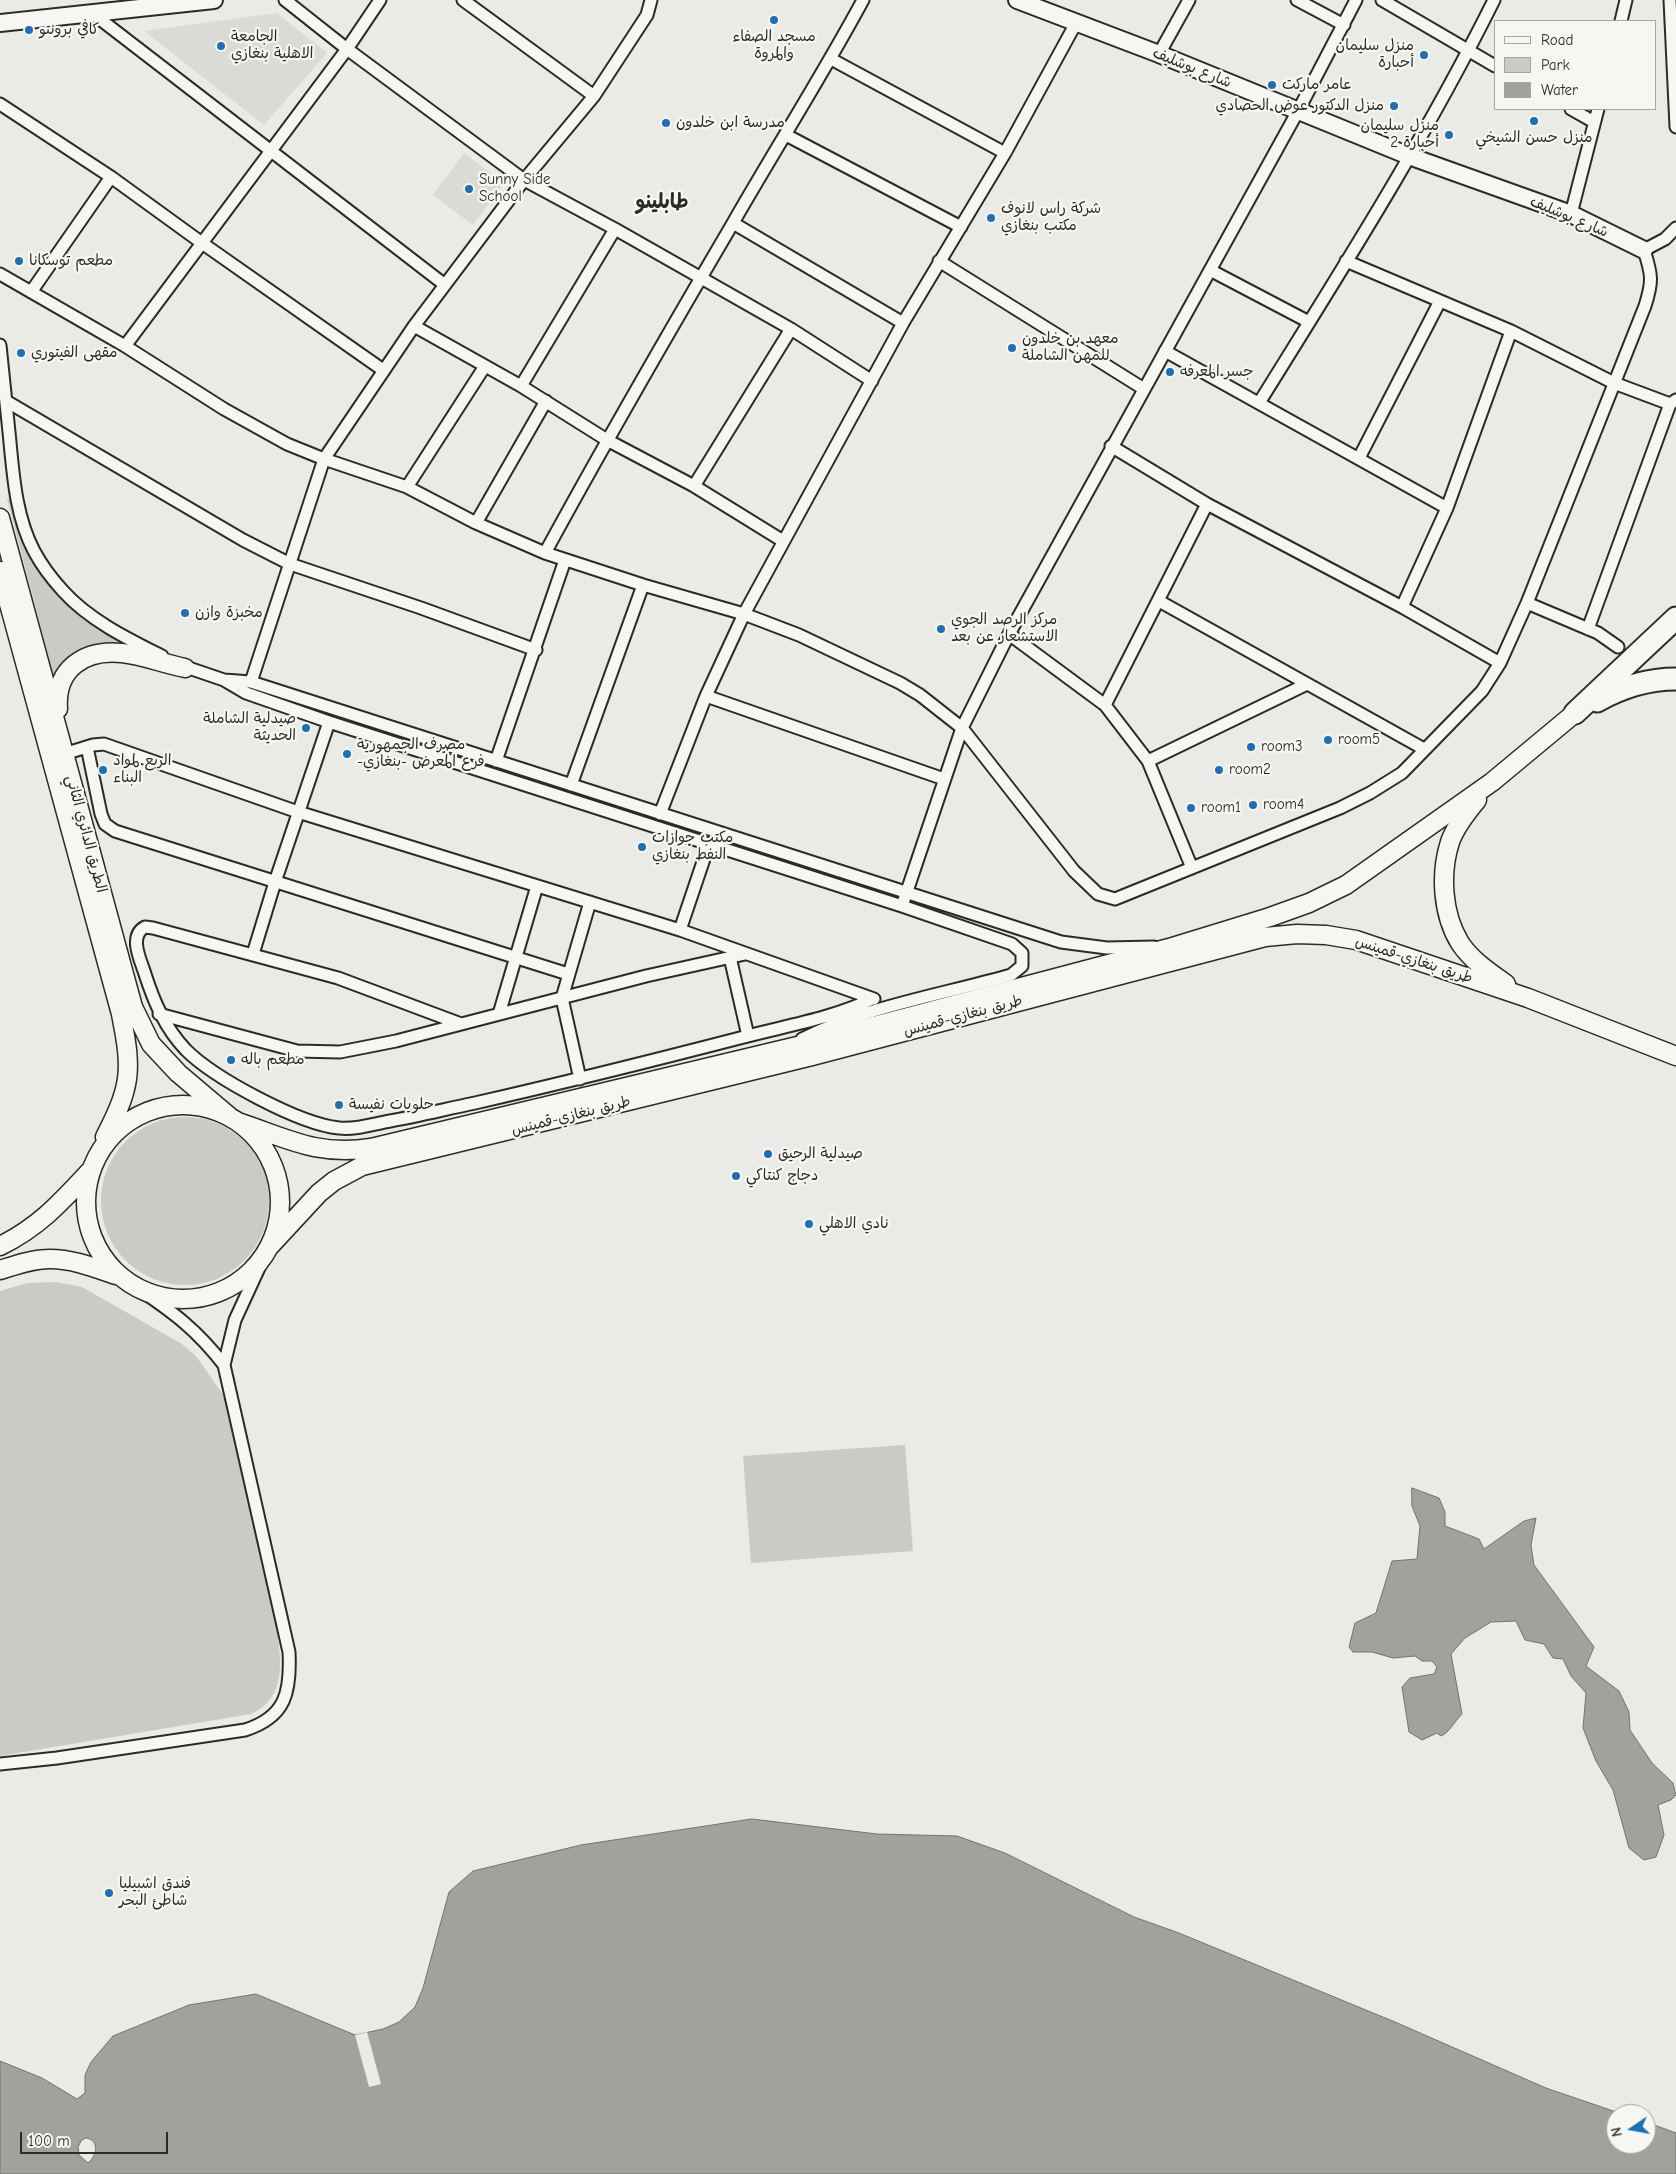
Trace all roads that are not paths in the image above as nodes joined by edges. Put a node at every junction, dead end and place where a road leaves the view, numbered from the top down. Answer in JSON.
{"nodes":[{"id":1,"x":214,"y":0,"type":"edge"},
{"id":2,"x":285,"y":0,"type":"edge"},
{"id":3,"x":380,"y":0,"type":"edge"},
{"id":4,"x":463,"y":0,"type":"edge"},
{"id":5,"x":651,"y":0,"type":"edge"},
{"id":6,"x":863,"y":0,"type":"edge"},
{"id":7,"x":1018,"y":0,"type":"edge"},
{"id":8,"x":1189,"y":0,"type":"edge"},
{"id":9,"x":1297,"y":0,"type":"edge"},
{"id":10,"x":1356,"y":0,"type":"edge"},
{"id":11,"x":1382,"y":0,"type":"edge"},
{"id":12,"x":1494,"y":0,"type":"edge"},
{"id":13,"x":1626,"y":0,"type":"edge"},
{"id":14,"x":1670,"y":0,"type":"edge"},
{"id":15,"x":92,"y":13,"type":"junction"},
{"id":16,"x":1621,"y":20,"type":"edge"},
{"id":17,"x":0,"y":23,"type":"edge"},
{"id":18,"x":1076,"y":23,"type":"junction"},
{"id":19,"x":1344,"y":25,"type":"junction"},
{"id":20,"x":347,"y":50,"type":"junction"},
{"id":21,"x":1469,"y":51,"type":"junction"},
{"id":22,"x":1159,"y":54,"type":"junction"},
{"id":23,"x":831,"y":59,"type":"junction"},
{"id":24,"x":1494,"y":65,"type":"edge"},
{"id":25,"x":594,"y":96,"type":"junction"},
{"id":26,"x":0,"y":104,"type":"edge"},
{"id":27,"x":1573,"y":110,"type":"edge"},
{"id":28,"x":1598,"y":110,"type":"edge"},
{"id":29,"x":1298,"y":111,"type":"junction"},
{"id":30,"x":1594,"y":122,"type":"junction"},
{"id":31,"x":1676,"y":127,"type":"edge"},
{"id":32,"x":786,"y":135,"type":"junction"},
{"id":33,"x":271,"y":152,"type":"junction"},
{"id":34,"x":1005,"y":153,"type":"junction"},
{"id":35,"x":1409,"y":156,"type":"junction"},
{"id":36,"x":112,"y":177,"type":"junction"},
{"id":37,"x":524,"y":180,"type":"junction"},
{"id":38,"x":1570,"y":214,"type":"junction"},
{"id":39,"x":733,"y":222,"type":"junction"},
{"id":40,"x":961,"y":227,"type":"junction"},
{"id":41,"x":1676,"y":228,"type":"edge"},
{"id":42,"x":615,"y":229,"type":"junction"},
{"id":43,"x":202,"y":243,"type":"junction"},
{"id":44,"x":1644,"y":250,"type":"junction"},
{"id":45,"x":940,"y":260,"type":"junction"},
{"id":46,"x":1346,"y":261,"type":"junction"},
{"id":47,"x":1210,"y":270,"type":"junction"},
{"id":48,"x":0,"y":274,"type":"edge"},
{"id":49,"x":702,"y":278,"type":"junction"},
{"id":50,"x":445,"y":285,"type":"junction"},
{"id":51,"x":31,"y":292,"type":"junction"},
{"id":52,"x":1440,"y":301,"type":"junction"},
{"id":53,"x":1309,"y":322,"type":"junction"},
{"id":54,"x":903,"y":323,"type":"junction"},
{"id":55,"x":414,"y":326,"type":"junction"},
{"id":56,"x":791,"y":329,"type":"junction"},
{"id":57,"x":1511,"y":331,"type":"junction"},
{"id":58,"x":0,"y":345,"type":"edge"},
{"id":59,"x":125,"y":346,"type":"junction"},
{"id":60,"x":1165,"y":351,"type":"junction"},
{"id":61,"x":486,"y":366,"type":"junction"},
{"id":62,"x":383,"y":370,"type":"junction"},
{"id":63,"x":872,"y":381,"type":"junction"},
{"id":64,"x":1614,"y":383,"type":"junction"},
{"id":65,"x":521,"y":386,"type":"junction"},
{"id":66,"x":1144,"y":389,"type":"junction"},
{"id":67,"x":6,"y":401,"type":"junction"},
{"id":68,"x":546,"y":401,"type":"junction"},
{"id":69,"x":1673,"y":402,"type":"edge"},
{"id":70,"x":1259,"y":403,"type":"junction"},
{"id":71,"x":607,"y":440,"type":"junction"},
{"id":72,"x":1112,"y":446,"type":"junction"},
{"id":73,"x":1359,"y":458,"type":"junction"},
{"id":74,"x":324,"y":460,"type":"junction"},
{"id":75,"x":694,"y":486,"type":"junction"},
{"id":76,"x":407,"y":487,"type":"junction"},
{"id":77,"x":1208,"y":504,"type":"junction"},
{"id":78,"x":1447,"y":508,"type":"junction"},
{"id":79,"x":0,"y":518,"type":"edge"},
{"id":80,"x":476,"y":523,"type":"junction"},
{"id":81,"x":783,"y":540,"type":"junction"},
{"id":82,"x":4,"y":552,"type":"edge"},
{"id":83,"x":546,"y":553,"type":"junction"},
{"id":84,"x":565,"y":560,"type":"junction"},
{"id":85,"x":290,"y":564,"type":"junction"},
{"id":86,"x":0,"y":571,"type":"edge"},
{"id":87,"x":643,"y":585,"type":"junction"},
{"id":88,"x":1159,"y":602,"type":"junction"},
{"id":89,"x":1527,"y":603,"type":"junction"},
{"id":90,"x":1402,"y":607,"type":"junction"},
{"id":91,"x":744,"y":614,"type":"junction"},
{"id":92,"x":1676,"y":618,"type":"edge"},
{"id":93,"x":1588,"y":629,"type":"junction"},
{"id":94,"x":1009,"y":634,"type":"junction"},
{"id":95,"x":1618,"y":647,"type":"dead end"},
{"id":96,"x":536,"y":650,"type":"junction"},
{"id":97,"x":1500,"y":663,"type":"junction"},
{"id":98,"x":185,"y":668,"type":"junction"},
{"id":99,"x":1676,"y":679,"type":"edge"},
{"id":100,"x":224,"y":680,"type":"junction"},
{"id":101,"x":251,"y":682,"type":"junction"},
{"id":102,"x":1307,"y":684,"type":"junction"},
{"id":103,"x":706,"y":696,"type":"junction"},
{"id":104,"x":1105,"y":705,"type":"junction"},
{"id":105,"x":1575,"y":714,"type":"junction"},
{"id":106,"x":329,"y":722,"type":"junction"},
{"id":107,"x":962,"y":728,"type":"junction"},
{"id":108,"x":442,"y":742,"type":"junction"},
{"id":109,"x":62,"y":745,"type":"junction"},
{"id":110,"x":87,"y":746,"type":"junction"},
{"id":111,"x":1424,"y":749,"type":"junction"},
{"id":112,"x":467,"y":751,"type":"junction"},
{"id":113,"x":436,"y":756,"type":"junction"},
{"id":114,"x":496,"y":761,"type":"junction"},
{"id":115,"x":1148,"y":761,"type":"junction"},
{"id":116,"x":462,"y":764,"type":"junction"},
{"id":117,"x":944,"y":780,"type":"junction"},
{"id":118,"x":1492,"y":782,"type":"junction"},
{"id":119,"x":571,"y":785,"type":"junction"},
{"id":120,"x":298,"y":812,"type":"junction"},
{"id":121,"x":660,"y":814,"type":"junction"},
{"id":122,"x":709,"y":844,"type":"junction"},
{"id":123,"x":1192,"y":868,"type":"junction"},
{"id":124,"x":275,"y":882,"type":"junction"},
{"id":125,"x":537,"y":886,"type":"junction"},
{"id":126,"x":907,"y":893,"type":"junction"},
{"id":127,"x":590,"y":902,"type":"junction"},
{"id":128,"x":902,"y":906,"type":"junction"},
{"id":129,"x":680,"y":930,"type":"junction"},
{"id":130,"x":1168,"y":948,"type":"junction"},
{"id":131,"x":253,"y":954,"type":"junction"},
{"id":132,"x":746,"y":954,"type":"junction"},
{"id":133,"x":730,"y":957,"type":"junction"},
{"id":134,"x":516,"y":958,"type":"junction"},
{"id":135,"x":568,"y":974,"type":"junction"},
{"id":136,"x":562,"y":998,"type":"junction"},
{"id":137,"x":1528,"y":998,"type":"junction"},
{"id":138,"x":872,"y":999,"type":"junction"},
{"id":139,"x":895,"y":1004,"type":"junction"},
{"id":140,"x":159,"y":1014,"type":"junction"},
{"id":141,"x":499,"y":1014,"type":"junction"},
{"id":142,"x":461,"y":1024,"type":"junction"},
{"id":143,"x":748,"y":1036,"type":"junction"},
{"id":144,"x":1652,"y":1046,"type":"junction"},
{"id":145,"x":1676,"y":1047,"type":"edge"},
{"id":146,"x":783,"y":1049,"type":"junction"},
{"id":147,"x":1676,"y":1056,"type":"edge"},
{"id":148,"x":580,"y":1079,"type":"junction"},
{"id":149,"x":234,"y":1119,"type":"junction"},
{"id":150,"x":100,"y":1150,"type":"junction"},
{"id":151,"x":90,"y":1171,"type":"junction"},
{"id":152,"x":0,"y":1246,"type":"edge"},
{"id":153,"x":267,"y":1252,"type":"junction"},
{"id":154,"x":0,"y":1270,"type":"edge"},
{"id":155,"x":118,"y":1275,"type":"junction"},
{"id":156,"x":136,"y":1288,"type":"junction"},
{"id":157,"x":224,"y":1365,"type":"junction"},
{"id":158,"x":0,"y":1764,"type":"edge"}],
"edges":[{"from":1,"to":15,"type":"street"},
{"from":2,"to":20,"type":"street"},
{"from":3,"to":20,"type":"street"},
{"from":4,"to":25,"type":"street"},
{"from":5,"to":25,"type":"street"},
{"from":6,"to":23,"type":"street"},
{"from":7,"to":18,"type":"street","name":"شارع بوشليف"},
{"from":8,"to":22,"type":"street"},
{"from":9,"to":19,"type":"street"},
{"from":10,"to":19,"type":"street"},
{"from":11,"to":21,"type":"street"},
{"from":12,"to":21,"type":"street"},
{"from":13,"to":16,"type":"street"},
{"from":14,"to":31,"type":"street"},
{"from":15,"to":17,"type":"street"},
{"from":15,"to":33,"type":"street"},
{"from":18,"to":22,"type":"street","name":"شارع بوشليف"},
{"from":18,"to":34,"type":"street"},
{"from":19,"to":29,"type":"street"},
{"from":20,"to":33,"type":"street"},
{"from":20,"to":37,"type":"street"},
{"from":21,"to":24,"type":"street"},
{"from":21,"to":35,"type":"street"},
{"from":22,"to":29,"type":"street","name":"شارع بوشليف"},
{"from":23,"to":32,"type":"street"},
{"from":23,"to":34,"type":"street"},
{"from":25,"to":37,"type":"street"},
{"from":26,"to":36,"type":"street"},
{"from":27,"to":30,"type":"street"},
{"from":28,"to":30,"type":"street"},
{"from":29,"to":35,"type":"street","name":"شارع بوشليف"},
{"from":29,"to":47,"type":"street"},
{"from":30,"to":38,"type":"street"},
{"from":32,"to":39,"type":"street"},
{"from":32,"to":40,"type":"street"},
{"from":33,"to":43,"type":"street"},
{"from":33,"to":50,"type":"street"},
{"from":34,"to":40,"type":"street"},
{"from":35,"to":38,"type":"street","name":"شارع بوشليف"},
{"from":35,"to":46,"type":"street"},
{"from":36,"to":43,"type":"street"},
{"from":36,"to":51,"type":"street"},
{"from":37,"to":42,"type":"street"},
{"from":37,"to":50,"type":"street"},
{"from":38,"to":44,"type":"street","name":"شارع بوشليف"},
{"from":39,"to":49,"type":"street"},
{"from":39,"to":54,"type":"street"},
{"from":40,"to":45,"type":"street"},
{"from":41,"to":44,"type":"street"},
{"from":42,"to":49,"type":"street"},
{"from":42,"to":65,"type":"street"},
{"from":43,"to":59,"type":"street"},
{"from":43,"to":62,"type":"street"},
{"from":44,"to":64,"type":"street"},
{"from":45,"to":54,"type":"street"},
{"from":45,"to":66,"type":"street"},
{"from":46,"to":52,"type":"street"},
{"from":46,"to":53,"type":"street"},
{"from":47,"to":53,"type":"street"},
{"from":47,"to":60,"type":"street"},
{"from":48,"to":51,"type":"street"},
{"from":49,"to":56,"type":"street"},
{"from":49,"to":71,"type":"street"},
{"from":50,"to":55,"type":"street"},
{"from":51,"to":59,"type":"street"},
{"from":52,"to":57,"type":"street"},
{"from":52,"to":73,"type":"street"},
{"from":53,"to":70,"type":"street"},
{"from":54,"to":63,"type":"street"},
{"from":55,"to":61,"type":"street"},
{"from":55,"to":62,"type":"street"},
{"from":56,"to":63,"type":"street"},
{"from":56,"to":75,"type":"street"},
{"from":57,"to":64,"type":"street"},
{"from":57,"to":78,"type":"street"},
{"from":58,"to":67,"type":"street"},
{"from":59,"to":74,"type":"street"},
{"from":60,"to":66,"type":"street"},
{"from":60,"to":70,"type":"street"},
{"from":61,"to":65,"type":"street"},
{"from":61,"to":76,"type":"street"},
{"from":62,"to":74,"type":"street"},
{"from":63,"to":81,"type":"street"},
{"from":64,"to":69,"type":"street"},
{"from":64,"to":89,"type":"street"},
{"from":65,"to":68,"type":"street"},
{"from":66,"to":72,"type":"street"},
{"from":67,"to":85,"type":"street"},
{"from":67,"to":98,"type":"street"},
{"from":68,"to":71,"type":"street"},
{"from":68,"to":80,"type":"street"},
{"from":69,"to":93,"type":"street"},
{"from":70,"to":73,"type":"street"},
{"from":71,"to":75,"type":"street"},
{"from":71,"to":83,"type":"street"},
{"from":72,"to":77,"type":"street"},
{"from":72,"to":94,"type":"street"},
{"from":73,"to":78,"type":"street"},
{"from":74,"to":76,"type":"street"},
{"from":74,"to":85,"type":"street"},
{"from":75,"to":81,"type":"street"},
{"from":76,"to":80,"type":"street"},
{"from":77,"to":88,"type":"street"},
{"from":77,"to":90,"type":"street"},
{"from":78,"to":90,"type":"street"},
{"from":79,"to":82,"type":"main road","name":"الطريق الدائري الثاني"},
{"from":80,"to":83,"type":"street"},
{"from":81,"to":91,"type":"street"},
{"from":82,"to":109,"type":"main road","name":"الطريق الدائري الثاني"},
{"from":83,"to":84,"type":"street"},
{"from":84,"to":87,"type":"street"},
{"from":84,"to":96,"type":"street"},
{"from":85,"to":96,"type":"street"},
{"from":85,"to":101,"type":"street"},
{"from":86,"to":150,"type":"main road","name":"الطريق الدائري الثاني"},
{"from":87,"to":91,"type":"street"},
{"from":87,"to":119,"type":"street"},
{"from":88,"to":102,"type":"street"},
{"from":88,"to":104,"type":"street"},
{"from":89,"to":93,"type":"street"},
{"from":89,"to":97,"type":"street"},
{"from":90,"to":97,"type":"street"},
{"from":91,"to":103,"type":"street"},
{"from":91,"to":107,"type":"street"},
{"from":92,"to":105,"type":"highway"},
{"from":93,"to":95,"type":"street"},
{"from":94,"to":104,"type":"street"},
{"from":94,"to":107,"type":"street"},
{"from":96,"to":114,"type":"street"},
{"from":97,"to":111,"type":"street"},
{"from":98,"to":100,"type":"street"},
{"from":98,"to":109,"type":"main road"},
{"from":99,"to":105,"type":"highway"},
{"from":100,"to":101,"type":"street"},
{"from":100,"to":106,"type":"street"},
{"from":101,"to":108,"type":"street"},
{"from":102,"to":111,"type":"street"},
{"from":102,"to":115,"type":"street"},
{"from":103,"to":117,"type":"street"},
{"from":103,"to":121,"type":"street"},
{"from":104,"to":115,"type":"street"},
{"from":105,"to":118,"type":"main road"},
{"from":106,"to":113,"type":"street"},
{"from":106,"to":120,"type":"street"},
{"from":107,"to":117,"type":"street"},
{"from":107,"to":123,"type":"street"},
{"from":108,"to":112,"type":"street"},
{"from":108,"to":113,"type":"street"},
{"from":109,"to":110,"type":"street"},
{"from":109,"to":149,"type":"main road","name":"الطريق الدائري الثاني"},
{"from":110,"to":120,"type":"street"},
{"from":110,"to":124,"type":"street"},
{"from":111,"to":123,"type":"street"},
{"from":112,"to":114,"type":"street"},
{"from":112,"to":116,"type":"street"},
{"from":113,"to":116,"type":"street"},
{"from":114,"to":119,"type":"street"},
{"from":115,"to":123,"type":"street"},
{"from":116,"to":122,"type":"street"},
{"from":117,"to":126,"type":"street"},
{"from":118,"to":130,"type":"main road"},
{"from":118,"to":137,"type":"main road"},
{"from":119,"to":121,"type":"street"},
{"from":120,"to":124,"type":"street"},
{"from":120,"to":125,"type":"street"},
{"from":121,"to":126,"type":"street"},
{"from":122,"to":128,"type":"street"},
{"from":122,"to":129,"type":"street"},
{"from":124,"to":131,"type":"street"},
{"from":124,"to":134,"type":"street"},
{"from":125,"to":127,"type":"street"},
{"from":125,"to":134,"type":"street"},
{"from":126,"to":128,"type":"street"},
{"from":126,"to":130,"type":"street"},
{"from":127,"to":129,"type":"street"},
{"from":127,"to":135,"type":"street"},
{"from":128,"to":139,"type":"street"},
{"from":129,"to":132,"type":"street"},
{"from":130,"to":146,"type":"main road"},
{"from":131,"to":140,"type":"street"},
{"from":131,"to":142,"type":"street"},
{"from":132,"to":133,"type":"street"},
{"from":132,"to":138,"type":"street"},
{"from":133,"to":136,"type":"street"},
{"from":133,"to":143,"type":"street"},
{"from":134,"to":135,"type":"street"},
{"from":134,"to":141,"type":"street"},
{"from":135,"to":136,"type":"street"},
{"from":136,"to":141,"type":"street"},
{"from":136,"to":148,"type":"street"},
{"from":137,"to":144,"type":"main road","name":"طريق بنغازي-قمينس"},
{"from":137,"to":153,"type":"main road","name":"طريق بنغازي-قمينس"},
{"from":138,"to":139,"type":"street"},
{"from":138,"to":143,"type":"street"},
{"from":139,"to":146,"type":"street"},
{"from":140,"to":142,"type":"street"},
{"from":140,"to":148,"type":"street"},
{"from":141,"to":142,"type":"street"},
{"from":143,"to":148,"type":"street"},
{"from":144,"to":145,"type":"main road"},
{"from":144,"to":147,"type":"main road","name":"طريق بنغازي-قمينس"},
{"from":146,"to":149,"type":"main road"},
{"from":149,"to":150,"type":"main road"},
{"from":149,"to":153,"type":"main road","name":"الطريق الدائري الثاني"},
{"from":150,"to":151,"type":"main road"},
{"from":151,"to":152,"type":"main road"},
{"from":151,"to":155,"type":"main road"},
{"from":153,"to":156,"type":"main road","name":"طريق بنغازي-قمينس"},
{"from":153,"to":157,"type":"street"},
{"from":154,"to":155,"type":"main road"},
{"from":155,"to":156,"type":"main road","name":"طريق بنغازي-قمينس"},
{"from":156,"to":157,"type":"street"},
{"from":157,"to":158,"type":"street"}]}
